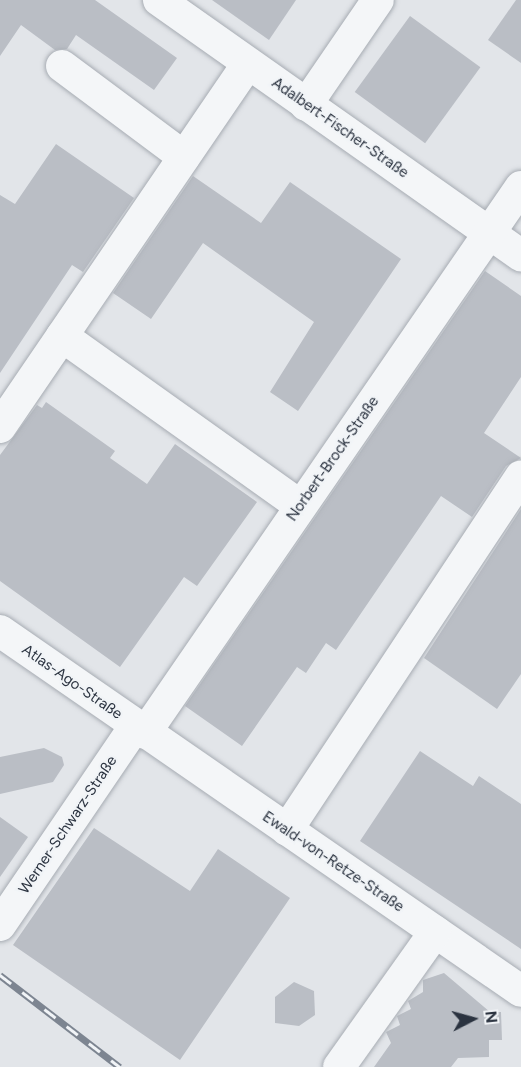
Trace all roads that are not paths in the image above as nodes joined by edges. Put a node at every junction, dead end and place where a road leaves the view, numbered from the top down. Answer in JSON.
{"nodes":[{"id":1,"x":159,"y":0,"type":"edge"},
{"id":2,"x":378,"y":0,"type":"edge"},
{"id":3,"x":248,"y":63,"type":"junction"},
{"id":4,"x":62,"y":66,"type":"dead end"},
{"id":5,"x":306,"y":105,"type":"junction"},
{"id":6,"x":184,"y":157,"type":"junction"},
{"id":7,"x":521,"y":187,"type":"edge"},
{"id":8,"x":489,"y":232,"type":"junction"},
{"id":9,"x":521,"y":255,"type":"edge"},
{"id":10,"x":62,"y":336,"type":"junction"},
{"id":11,"x":0,"y":427,"type":"edge"},
{"id":12,"x":521,"y":476,"type":"edge"},
{"id":13,"x":300,"y":506,"type":"junction"},
{"id":14,"x":0,"y":631,"type":"edge"},
{"id":15,"x":140,"y":729,"type":"junction"},
{"id":16,"x":287,"y":830,"type":"junction"},
{"id":17,"x":0,"y":925,"type":"edge"},
{"id":18,"x":435,"y":932,"type":"junction"},
{"id":19,"x":521,"y":991,"type":"edge"},
{"id":20,"x":339,"y":1067,"type":"edge"}],
"edges":[{"from":1,"to":3,"type":"lane","name":"Adalbert-Fischer-Straße"},
{"from":2,"to":5,"type":"lane"},
{"from":3,"to":5,"type":"lane","name":"Adalbert-Fischer-Straße"},
{"from":3,"to":6,"type":"lane"},
{"from":4,"to":6,"type":"lane"},
{"from":5,"to":8,"type":"lane","name":"Adalbert-Fischer-Straße"},
{"from":6,"to":10,"type":"lane"},
{"from":7,"to":8,"type":"lane","name":"Norbert-Brock-Straße"},
{"from":8,"to":9,"type":"lane","name":"Adalbert-Fischer-Straße"},
{"from":8,"to":13,"type":"lane","name":"Norbert-Brock-Straße"},
{"from":10,"to":11,"type":"lane"},
{"from":10,"to":13,"type":"lane"},
{"from":12,"to":16,"type":"lane"},
{"from":13,"to":15,"type":"lane","name":"Norbert-Brock-Straße"},
{"from":14,"to":15,"type":"lane","name":"Atlas-Ago-Straße"},
{"from":15,"to":16,"type":"lane","name":"Ewald-von-Retze-Straße"},
{"from":15,"to":17,"type":"lane","name":"Werner-Schwarz-Straße"},
{"from":16,"to":18,"type":"lane","name":"Ewald-von-Retze-Straße"},
{"from":18,"to":19,"type":"lane","name":"Ewald-von-Retze-Straße"},
{"from":18,"to":20,"type":"lane"}]}
